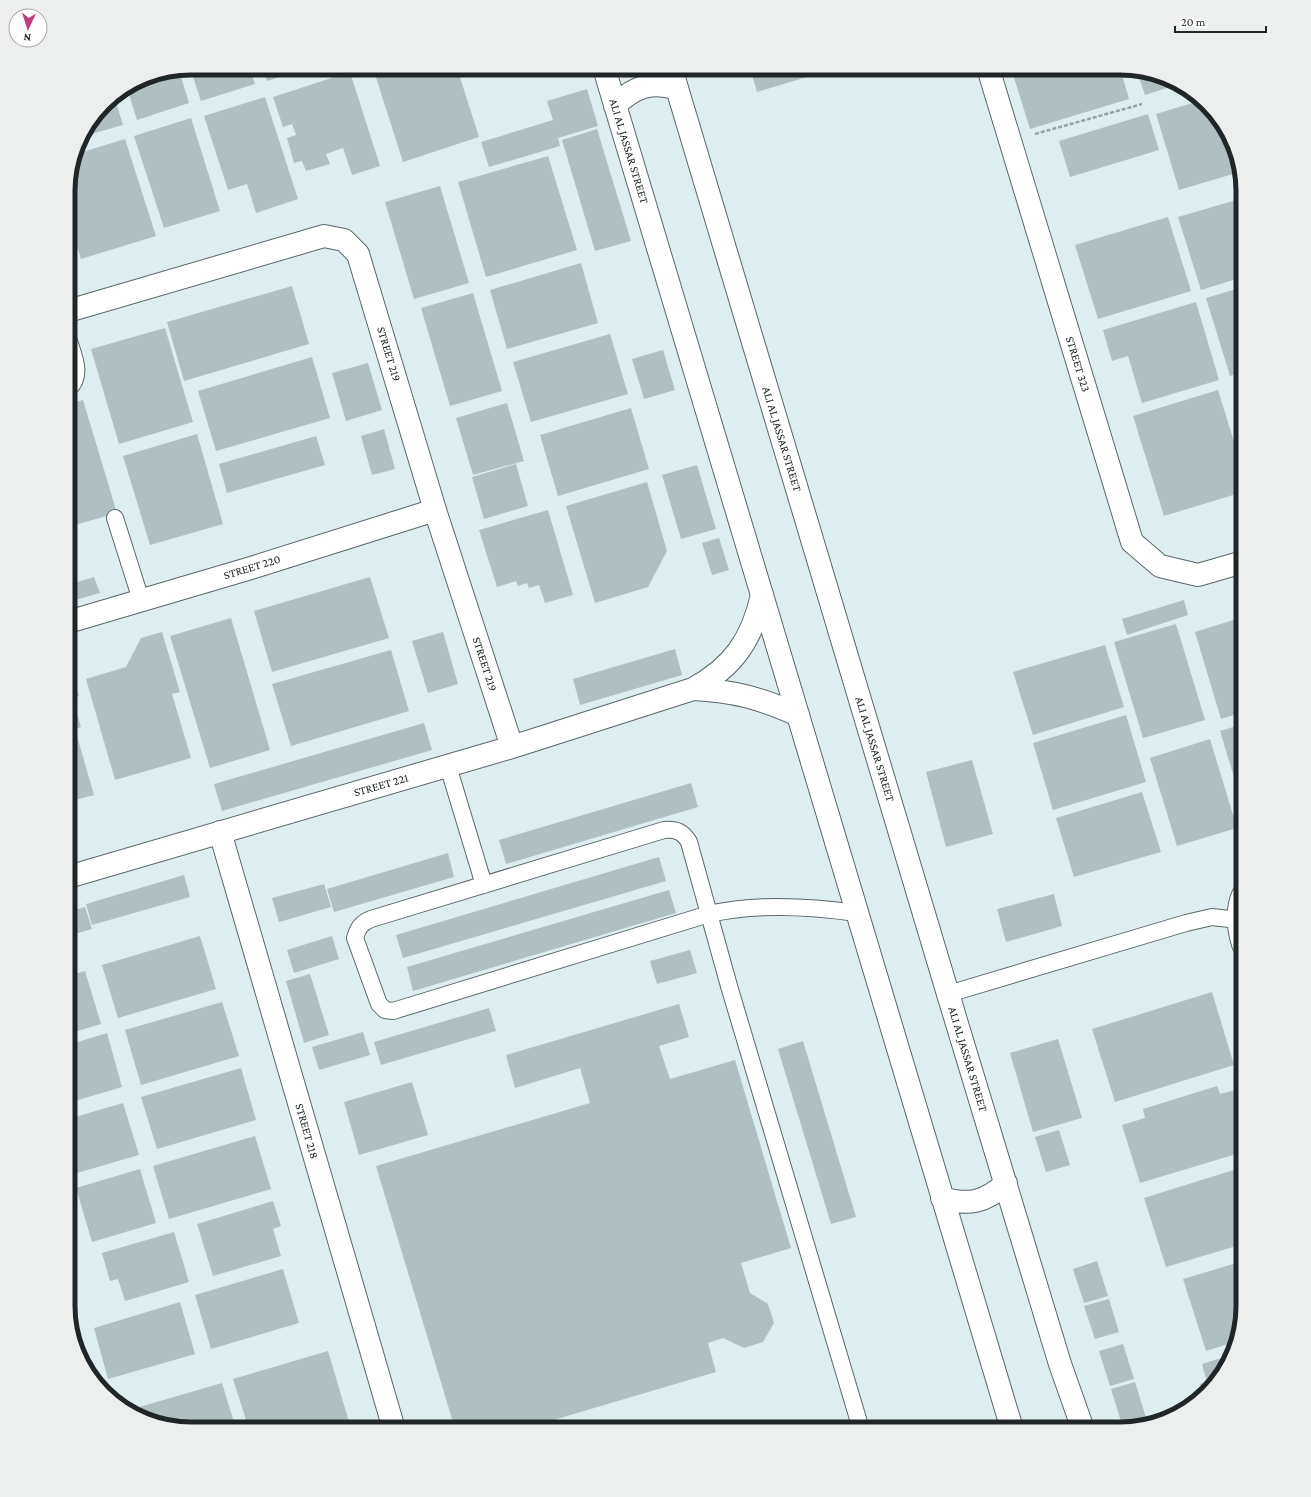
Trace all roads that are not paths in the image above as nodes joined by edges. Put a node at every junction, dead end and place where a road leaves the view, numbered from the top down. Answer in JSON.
{"nodes":[{"id":1,"x":606,"y":75,"type":"edge"},
{"id":2,"x":673,"y":75,"type":"edge"},
{"id":3,"x":990,"y":75,"type":"edge"},
{"id":4,"x":677,"y":89,"type":"junction"},
{"id":5,"x":615,"y":106,"type":"junction"},
{"id":6,"x":75,"y":309,"type":"edge"},
{"id":7,"x":75,"y":365,"type":"edge"},
{"id":8,"x":75,"y":381,"type":"edge"},
{"id":9,"x":435,"y":510,"type":"junction"},
{"id":10,"x":115,"y":518,"type":"dead end"},
{"id":11,"x":1236,"y":564,"type":"edge"},
{"id":12,"x":762,"y":595,"type":"junction"},
{"id":13,"x":141,"y":600,"type":"junction"},
{"id":14,"x":75,"y":620,"type":"edge"},
{"id":15,"x":693,"y":688,"type":"junction"},
{"id":16,"x":798,"y":715,"type":"junction"},
{"id":17,"x":512,"y":747,"type":"junction"},
{"id":18,"x":448,"y":766,"type":"junction"},
{"id":19,"x":220,"y":832,"type":"junction"},
{"id":20,"x":75,"y":875,"type":"edge"},
{"id":21,"x":484,"y":885,"type":"junction"},
{"id":22,"x":857,"y":913,"type":"junction"},
{"id":23,"x":709,"y":914,"type":"junction"},
{"id":24,"x":1236,"y":920,"type":"edge"},
{"id":25,"x":948,"y":994,"type":"junction"},
{"id":26,"x":1006,"y":1183,"type":"junction"},
{"id":27,"x":942,"y":1198,"type":"junction"},
{"id":28,"x":392,"y":1422,"type":"edge"},
{"id":29,"x":859,"y":1422,"type":"edge"},
{"id":30,"x":1010,"y":1422,"type":"edge"},
{"id":31,"x":1080,"y":1422,"type":"edge"}],
"edges":[{"from":1,"to":5,"type":"street","name":"ALI AL JASSAR STREET"},
{"from":2,"to":4,"type":"street","name":"ALI AL JASSAR STREET"},
{"from":3,"to":11,"type":"street","name":"STREET 323"},
{"from":4,"to":5,"type":"street"},
{"from":4,"to":25,"type":"street","name":"ALI AL JASSAR STREET"},
{"from":5,"to":12,"type":"street","name":"ALI AL JASSAR STREET"},
{"from":6,"to":9,"type":"street","name":"STREET 219"},
{"from":7,"to":8,"type":"lane"},
{"from":9,"to":13,"type":"street","name":"STREET 220"},
{"from":9,"to":17,"type":"street","name":"STREET 219"},
{"from":10,"to":13,"type":"lane"},
{"from":12,"to":15,"type":"street","name":"STREET 221"},
{"from":12,"to":16,"type":"street","name":"ALI AL JASSAR STREET"},
{"from":13,"to":14,"type":"street","name":"STREET 220"},
{"from":15,"to":16,"type":"street","name":"STREET 221"},
{"from":15,"to":17,"type":"street","name":"STREET 221"},
{"from":16,"to":22,"type":"street","name":"ALI AL JASSAR STREET"},
{"from":17,"to":18,"type":"street","name":"STREET 221"},
{"from":18,"to":19,"type":"street","name":"STREET 221"},
{"from":18,"to":21,"type":"lane"},
{"from":19,"to":20,"type":"street","name":"STREET 221"},
{"from":19,"to":28,"type":"street","name":"STREET 218"},
{"from":21,"to":23,"type":"lane"},
{"from":21,"to":23,"type":"lane"},
{"from":22,"to":23,"type":"lane"},
{"from":22,"to":27,"type":"street","name":"ALI AL JASSAR STREET"},
{"from":23,"to":29,"type":"lane"},
{"from":24,"to":25,"type":"lane"},
{"from":25,"to":26,"type":"street","name":"ALI AL JASSAR STREET"},
{"from":26,"to":27,"type":"street"},
{"from":26,"to":31,"type":"street","name":"ALI AL JASSAR STREET"},
{"from":27,"to":30,"type":"street","name":"ALI AL JASSAR STREET"}]}
